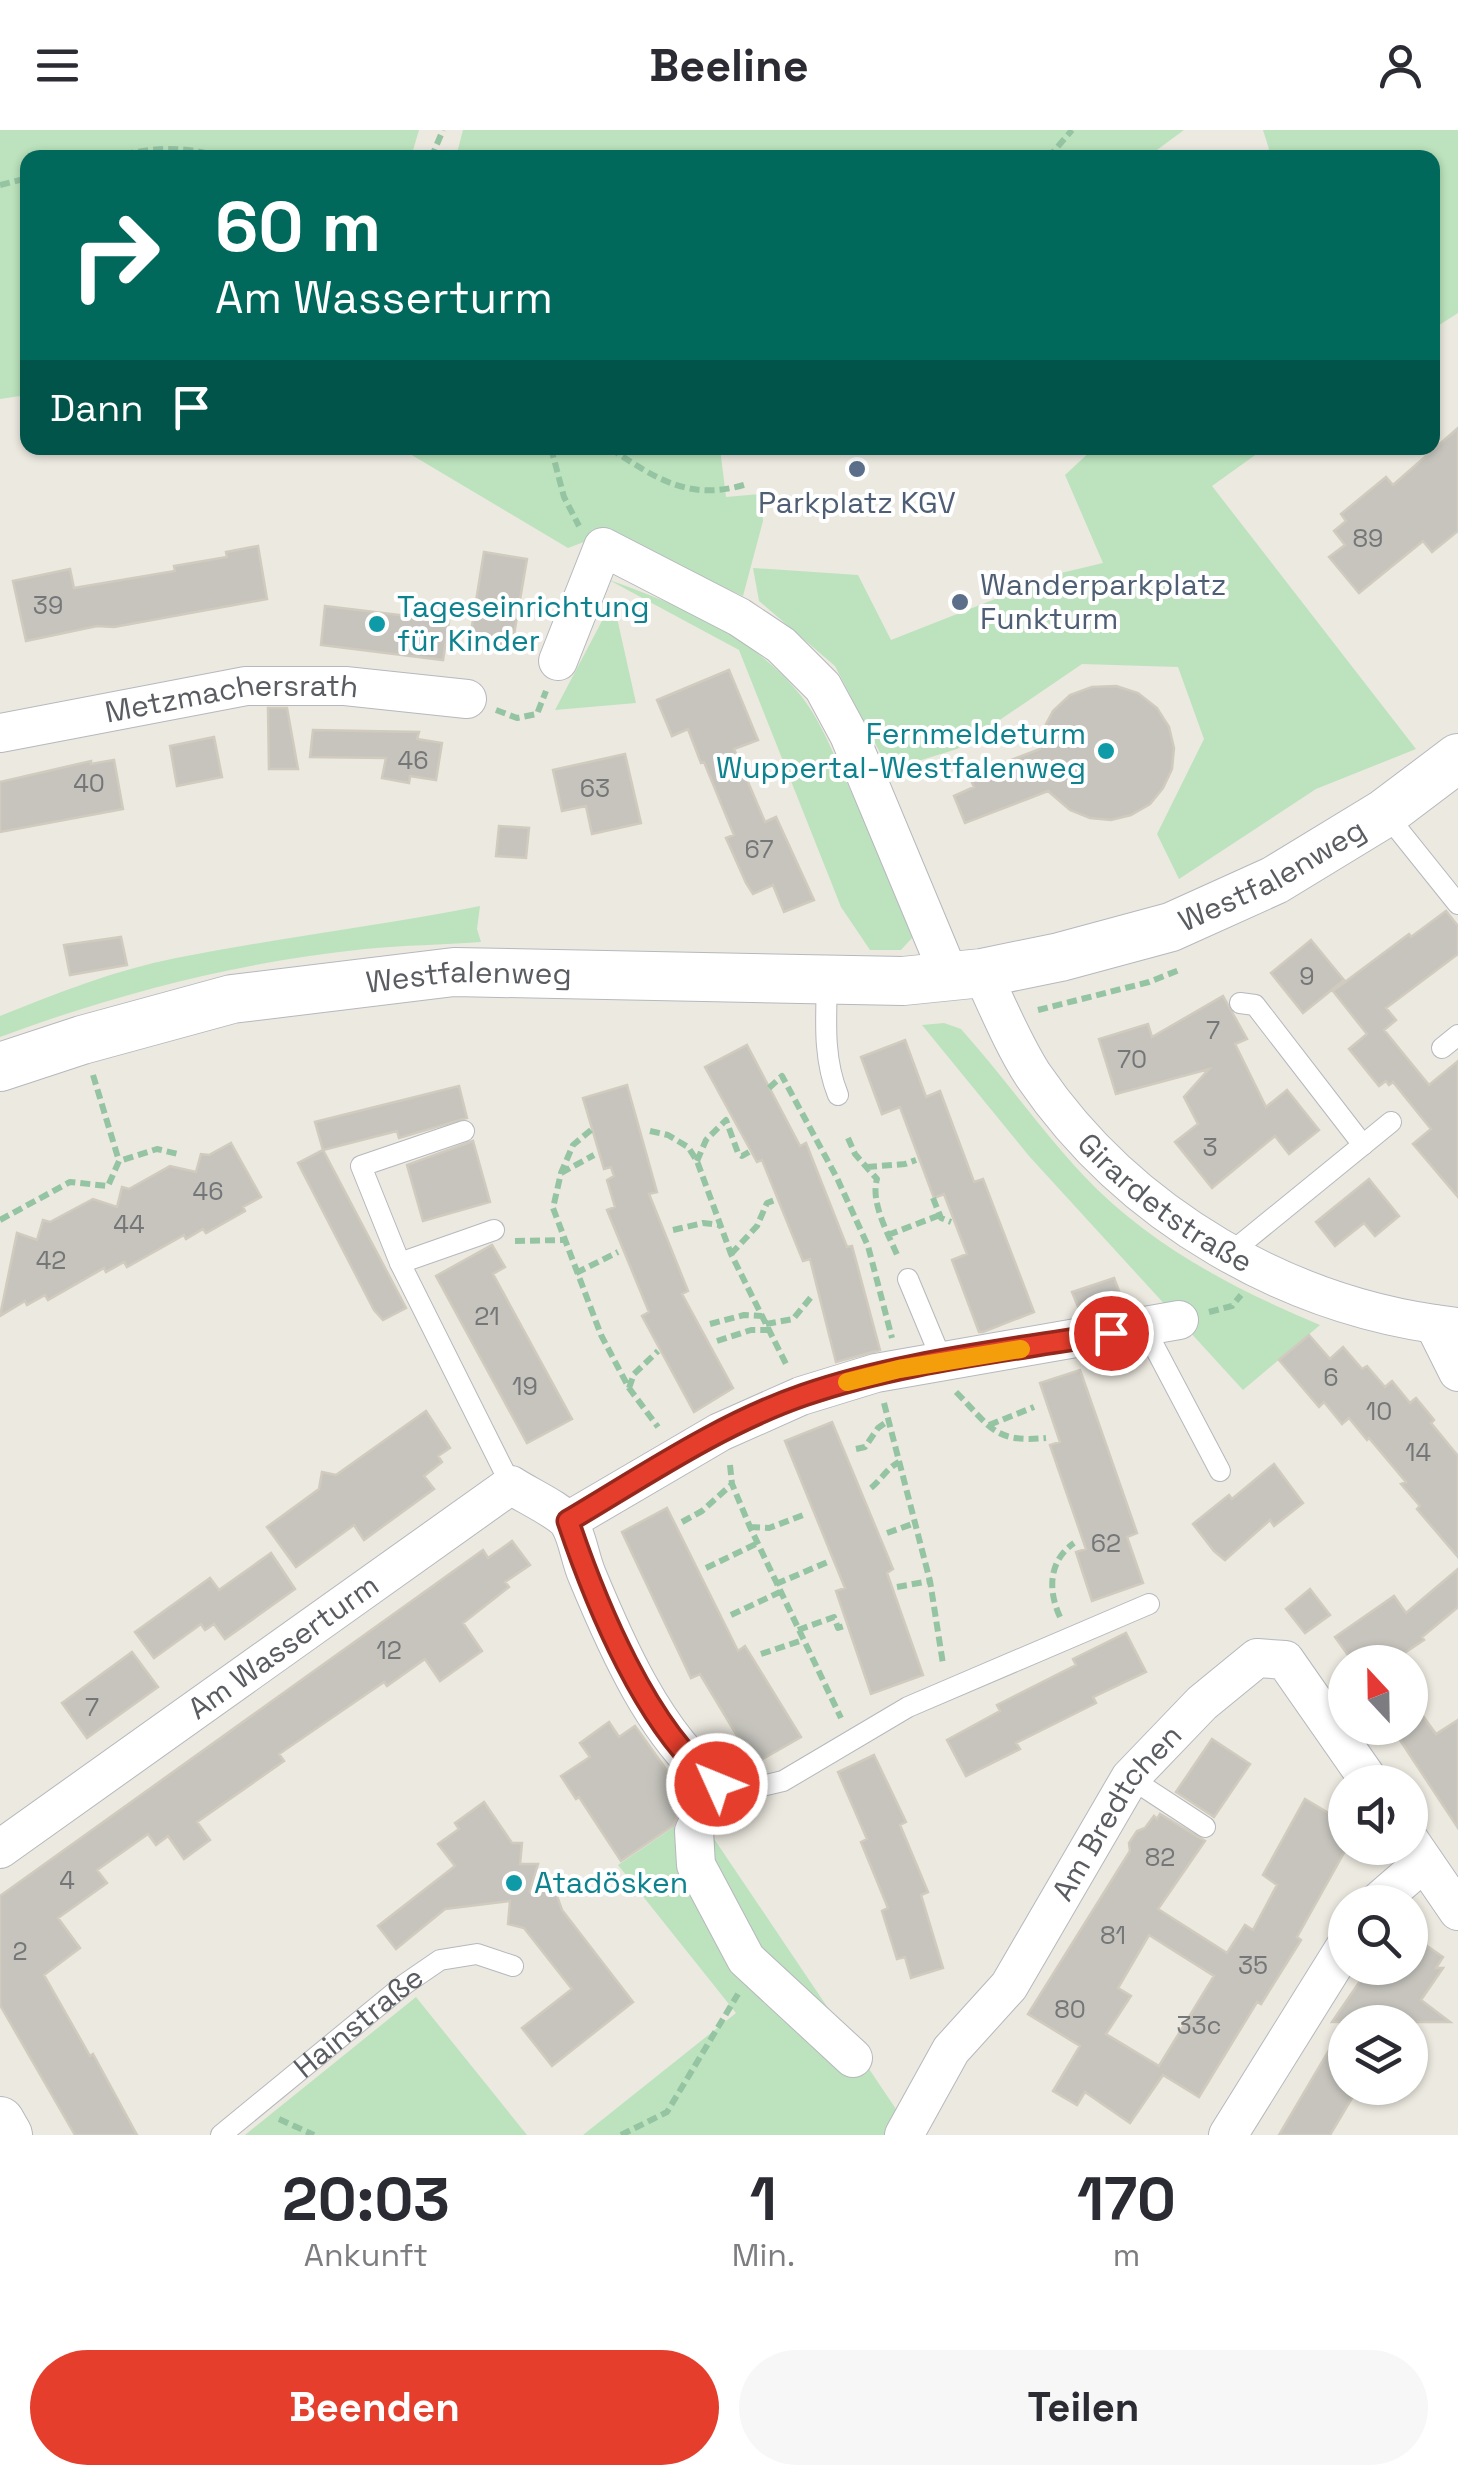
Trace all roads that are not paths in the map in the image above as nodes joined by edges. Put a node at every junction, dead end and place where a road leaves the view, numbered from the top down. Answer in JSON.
{"nodes":[{"id":1,"x":558,"y":662,"type":"road end"},
{"id":2,"x":467,"y":700,"type":"road end"},
{"id":3,"x":0,"y":733,"type":"edge"},
{"id":4,"x":1458,"y":758,"type":"edge"},
{"id":5,"x":1385,"y":814,"type":"junction"},
{"id":6,"x":1458,"y":904,"type":"edge"},
{"id":7,"x":966,"y":975,"type":"junction"},
{"id":8,"x":826,"y":981,"type":"junction"},
{"id":9,"x":1240,"y":1002,"type":"dead end"},
{"id":10,"x":0,"y":1067,"type":"edge"},
{"id":11,"x":838,"y":1095,"type":"dead end"},
{"id":12,"x":1391,"y":1122,"type":"dead end"},
{"id":13,"x":464,"y":1132,"type":"dead end"},
{"id":14,"x":1363,"y":1145,"type":"junction"},
{"id":15,"x":494,"y":1230,"type":"road end"},
{"id":16,"x":1229,"y":1254,"type":"junction"},
{"id":17,"x":400,"y":1262,"type":"junction"},
{"id":18,"x":908,"y":1279,"type":"road end"},
{"id":19,"x":1162,"y":1324,"type":"joint"},
{"id":20,"x":1446,"y":1326,"type":"edge"},
{"id":21,"x":943,"y":1362,"type":"junction"},
{"id":22,"x":1458,"y":1372,"type":"edge"},
{"id":23,"x":1220,"y":1472,"type":"dead end"},
{"id":24,"x":511,"y":1485,"type":"junction"},
{"id":25,"x":568,"y":1521,"type":"junction"},
{"id":26,"x":1149,"y":1604,"type":"dead end"},
{"id":27,"x":1358,"y":1765,"type":"edge"},
{"id":28,"x":1130,"y":1778,"type":"junction"},
{"id":29,"x":717,"y":1784,"type":"junction"},
{"id":30,"x":1205,"y":1828,"type":"dead end"},
{"id":31,"x":0,"y":1849,"type":"edge"},
{"id":32,"x":1407,"y":1865,"type":"edge"},
{"id":33,"x":1426,"y":1865,"type":"edge"},
{"id":34,"x":1391,"y":1885,"type":"edge"},
{"id":35,"x":1458,"y":1911,"type":"edge"},
{"id":36,"x":513,"y":1966,"type":"dead end"},
{"id":37,"x":1328,"y":1973,"type":"edge"},
{"id":38,"x":853,"y":2058,"type":"dead end"},
{"id":39,"x":0,"y":2122,"type":"edge"},
{"id":40,"x":8,"y":2135,"type":"edge"},
{"id":41,"x":221,"y":2135,"type":"edge"},
{"id":42,"x":904,"y":2135,"type":"edge"},
{"id":43,"x":1228,"y":2135,"type":"edge"}],
"edges":[{"from":1,"to":7,"type":"street"},
{"from":2,"to":3,"type":"street","name":"Metzmachersrath"},
{"from":4,"to":5,"type":"street","name":"Westfalenweg"},
{"from":5,"to":6,"type":"lane"},
{"from":5,"to":7,"type":"street","name":"Westfalenweg"},
{"from":7,"to":8,"type":"street","name":"Westfalenweg"},
{"from":7,"to":16,"type":"street","name":"Girardetstraße"},
{"from":8,"to":10,"type":"street","name":"Westfalenweg"},
{"from":8,"to":11,"type":"lane"},
{"from":9,"to":14,"type":"lane"},
{"from":12,"to":14,"type":"lane"},
{"from":13,"to":17,"type":"lane"},
{"from":14,"to":16,"type":"lane"},
{"from":15,"to":17,"type":"lane"},
{"from":16,"to":20,"type":"street","name":"Girardetstraße"},
{"from":17,"to":24,"type":"lane"},
{"from":18,"to":21,"type":"lane"},
{"from":19,"to":21,"type":"street"},
{"from":19,"to":23,"type":"lane"},
{"from":20,"to":22,"type":"street","name":"Girardetstraße"},
{"from":21,"to":25,"type":"street"},
{"from":24,"to":25,"type":"street"},
{"from":24,"to":31,"type":"street","name":"Am Wasserturm"},
{"from":25,"to":29,"type":"street"},
{"from":26,"to":29,"type":"lane"},
{"from":27,"to":28,"type":"street","name":"Am Bredtchen"},
{"from":28,"to":30,"type":"lane"},
{"from":28,"to":42,"type":"street","name":"Am Bredtchen"},
{"from":29,"to":38,"type":"street"},
{"from":32,"to":34,"type":"street"},
{"from":33,"to":35,"type":"street"},
{"from":36,"to":41,"type":"lane","name":"Hainstraße"},
{"from":37,"to":43,"type":"street"},
{"from":39,"to":40,"type":"street"}]}
